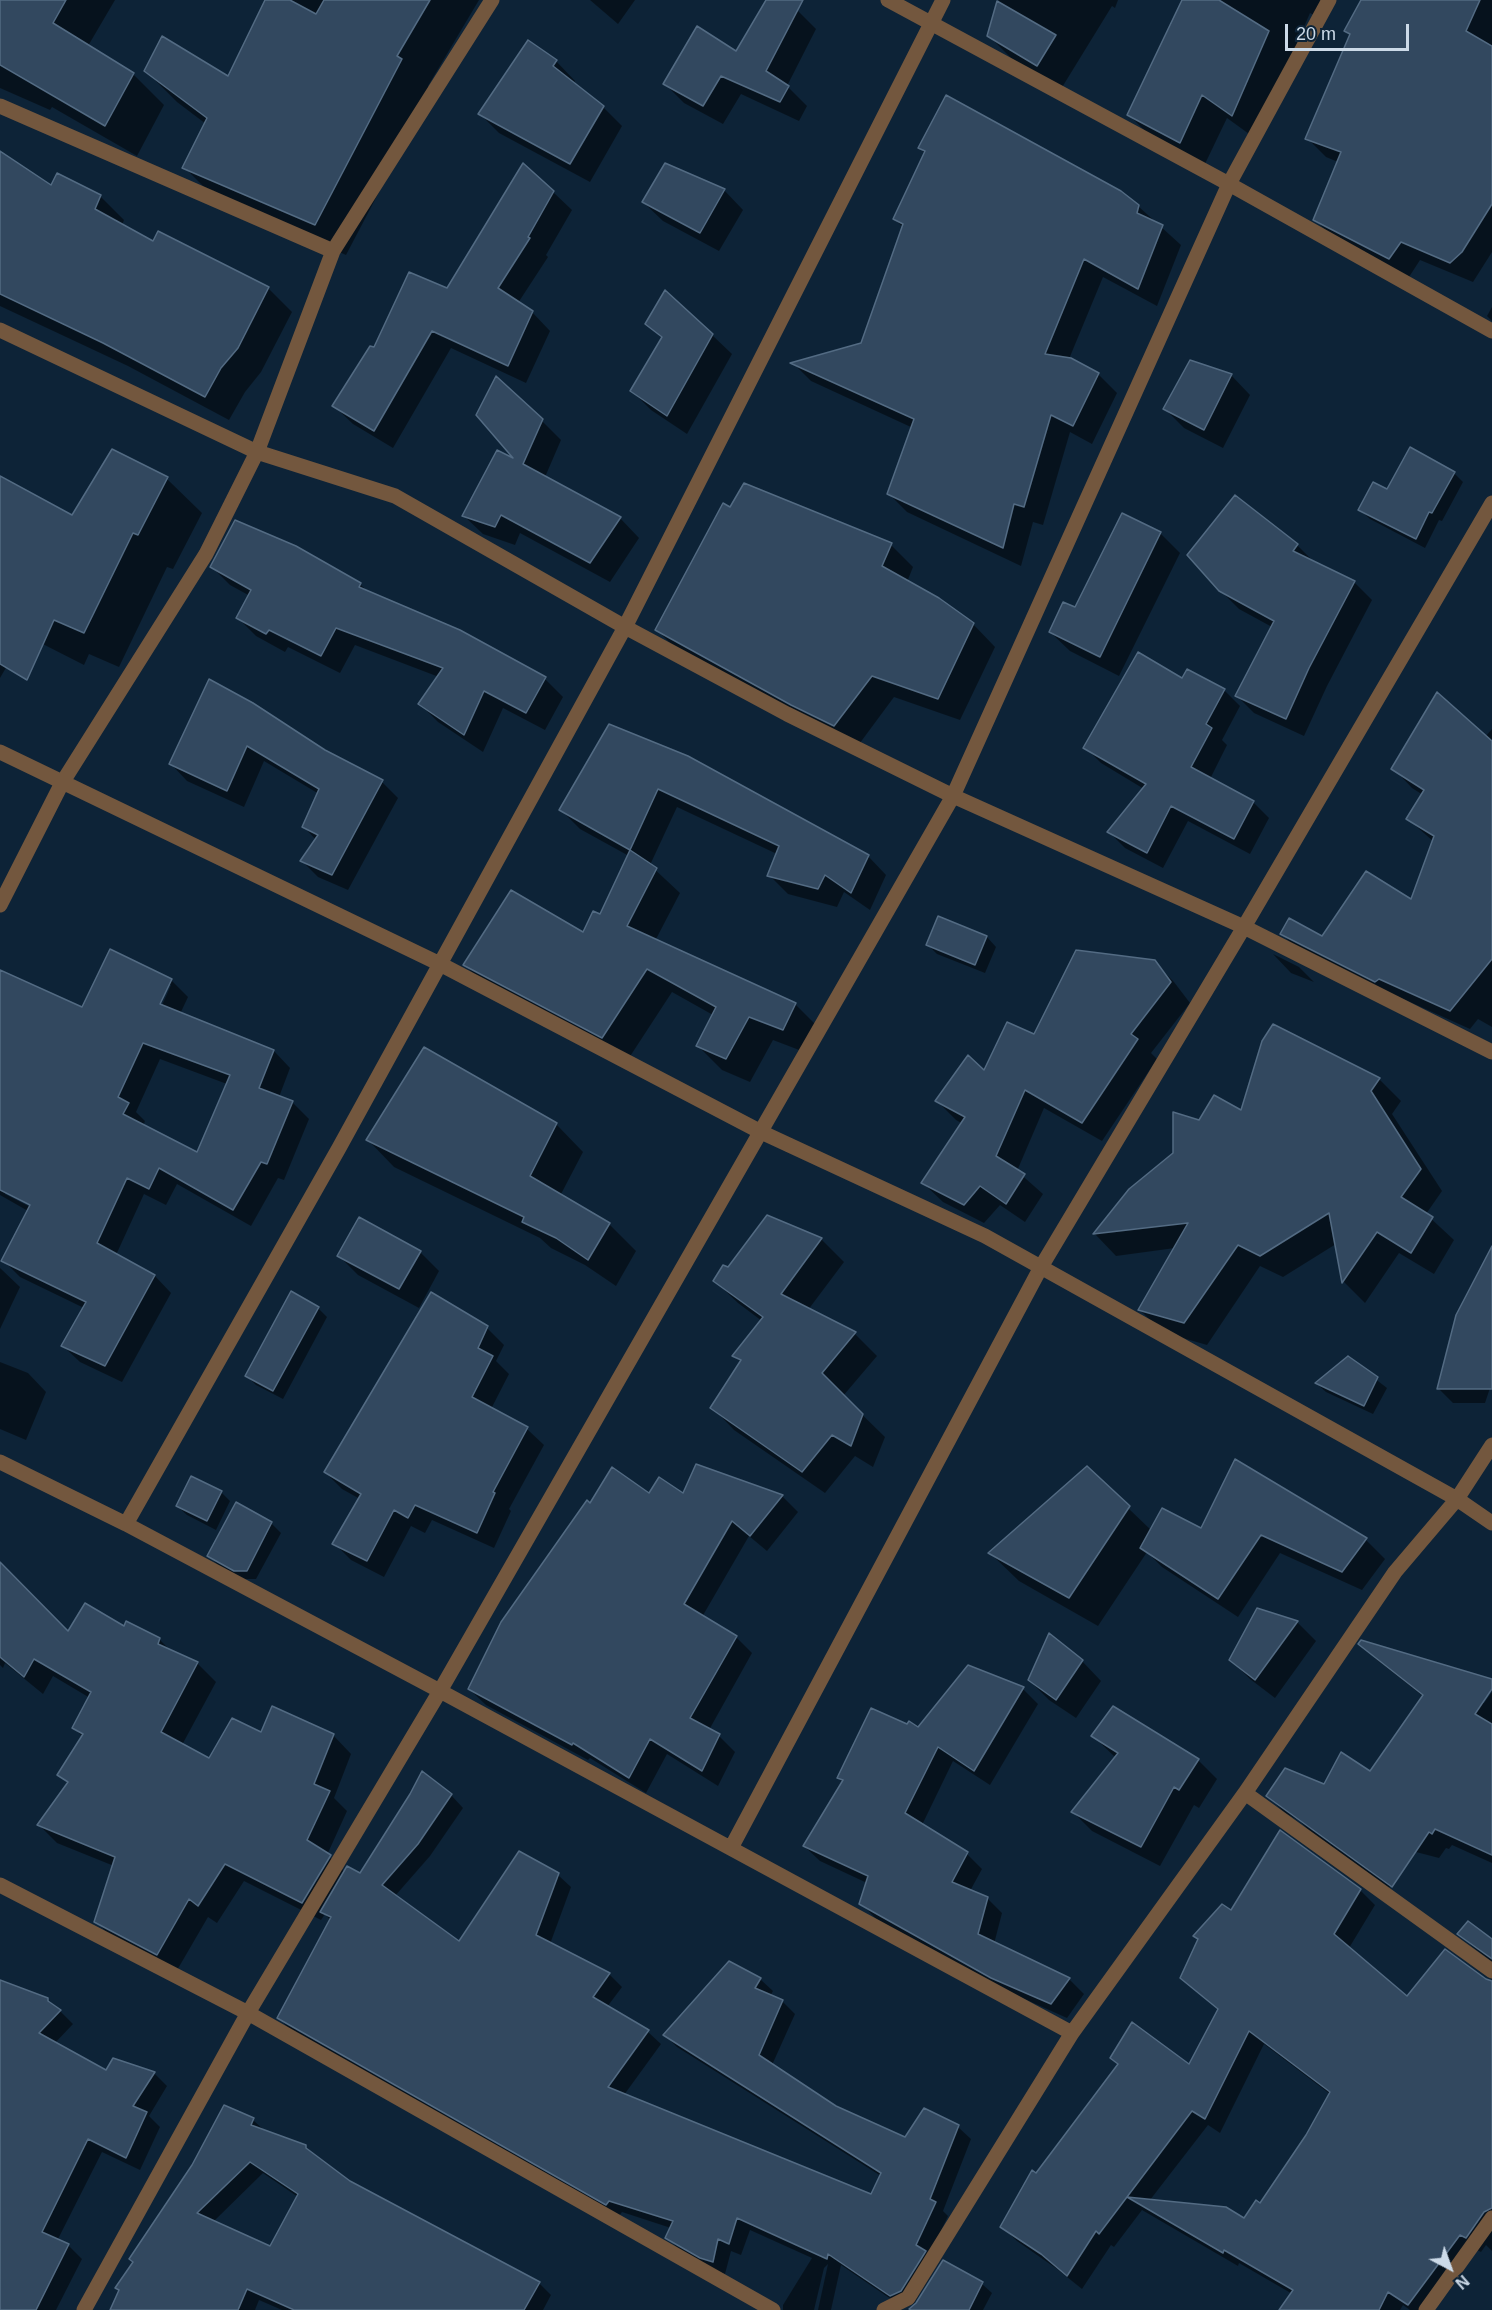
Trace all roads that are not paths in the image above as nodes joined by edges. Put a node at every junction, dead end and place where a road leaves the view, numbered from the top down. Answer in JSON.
{"nodes":[{"id":1,"x":492,"y":0,"type":"edge"},
{"id":2,"x":888,"y":0,"type":"edge"},
{"id":3,"x":942,"y":0,"type":"edge"},
{"id":4,"x":1329,"y":0,"type":"edge"},
{"id":5,"x":931,"y":23,"type":"junction"},
{"id":6,"x":0,"y":106,"type":"edge"},
{"id":7,"x":1228,"y":184,"type":"junction"},
{"id":8,"x":333,"y":251,"type":"junction"},
{"id":9,"x":0,"y":330,"type":"edge"},
{"id":10,"x":1492,"y":331,"type":"edge"},
{"id":11,"x":257,"y":452,"type":"junction"},
{"id":12,"x":1492,"y":503,"type":"edge"},
{"id":13,"x":625,"y":627,"type":"junction"},
{"id":14,"x":0,"y":752,"type":"edge"},
{"id":15,"x":62,"y":783,"type":"junction"},
{"id":16,"x":953,"y":796,"type":"junction"},
{"id":17,"x":0,"y":905,"type":"edge"},
{"id":18,"x":1244,"y":927,"type":"junction"},
{"id":19,"x":440,"y":964,"type":"junction"},
{"id":20,"x":1492,"y":1052,"type":"edge"},
{"id":21,"x":762,"y":1132,"type":"junction"},
{"id":22,"x":1041,"y":1267,"type":"junction"},
{"id":23,"x":1492,"y":1444,"type":"edge"},
{"id":24,"x":0,"y":1462,"type":"edge"},
{"id":25,"x":1458,"y":1499,"type":"junction"},
{"id":26,"x":1492,"y":1523,"type":"edge"},
{"id":27,"x":126,"y":1524,"type":"junction"},
{"id":28,"x":440,"y":1690,"type":"junction"},
{"id":29,"x":1245,"y":1793,"type":"junction"},
{"id":30,"x":731,"y":1848,"type":"junction"},
{"id":31,"x":0,"y":1885,"type":"edge"},
{"id":32,"x":1492,"y":1971,"type":"edge"},
{"id":33,"x":248,"y":2013,"type":"junction"},
{"id":34,"x":1072,"y":2033,"type":"junction"},
{"id":35,"x":1492,"y":2218,"type":"edge"},
{"id":36,"x":84,"y":2310,"type":"edge"},
{"id":37,"x":773,"y":2310,"type":"edge"},
{"id":38,"x":884,"y":2310,"type":"edge"},
{"id":39,"x":1426,"y":2310,"type":"edge"}],
"edges":[{"from":1,"to":8,"type":"street"},
{"from":2,"to":5,"type":"street"},
{"from":3,"to":5,"type":"street"},
{"from":4,"to":7,"type":"street"},
{"from":5,"to":7,"type":"street"},
{"from":5,"to":13,"type":"street"},
{"from":6,"to":8,"type":"street"},
{"from":7,"to":10,"type":"street"},
{"from":7,"to":16,"type":"street"},
{"from":8,"to":11,"type":"street"},
{"from":9,"to":11,"type":"street"},
{"from":11,"to":13,"type":"street"},
{"from":11,"to":15,"type":"street"},
{"from":12,"to":18,"type":"street"},
{"from":13,"to":16,"type":"street"},
{"from":13,"to":19,"type":"street"},
{"from":14,"to":15,"type":"street"},
{"from":15,"to":17,"type":"street"},
{"from":15,"to":19,"type":"street"},
{"from":16,"to":18,"type":"street"},
{"from":16,"to":21,"type":"street"},
{"from":18,"to":20,"type":"street"},
{"from":18,"to":22,"type":"street"},
{"from":19,"to":21,"type":"street"},
{"from":19,"to":27,"type":"street"},
{"from":21,"to":22,"type":"street"},
{"from":21,"to":28,"type":"street"},
{"from":22,"to":25,"type":"street"},
{"from":22,"to":30,"type":"street"},
{"from":23,"to":25,"type":"street"},
{"from":24,"to":27,"type":"street"},
{"from":25,"to":26,"type":"street"},
{"from":25,"to":29,"type":"street"},
{"from":27,"to":28,"type":"street"},
{"from":28,"to":30,"type":"street"},
{"from":28,"to":33,"type":"street"},
{"from":29,"to":32,"type":"street"},
{"from":29,"to":34,"type":"street"},
{"from":30,"to":34,"type":"street"},
{"from":31,"to":33,"type":"street"},
{"from":33,"to":36,"type":"street"},
{"from":33,"to":37,"type":"street"},
{"from":34,"to":38,"type":"street"},
{"from":35,"to":39,"type":"street"}]}
